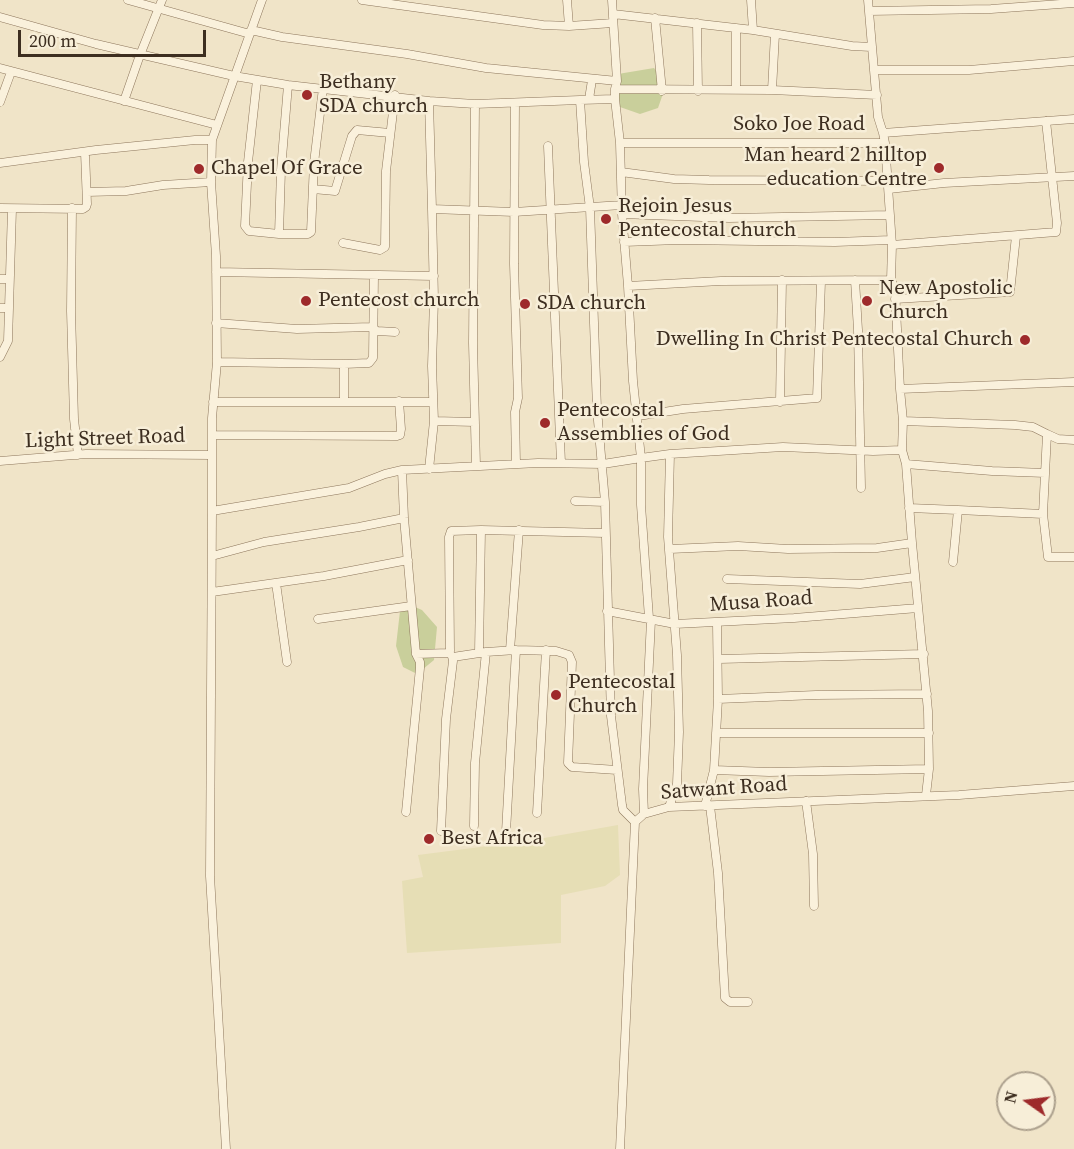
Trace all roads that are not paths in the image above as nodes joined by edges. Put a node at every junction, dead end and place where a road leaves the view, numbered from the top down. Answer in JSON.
{"nodes":[{"id":1,"x":128,"y":0,"type":"edge"},
{"id":2,"x":162,"y":0,"type":"edge"},
{"id":3,"x":262,"y":0,"type":"edge"},
{"id":4,"x":362,"y":0,"type":"edge"},
{"id":5,"x":567,"y":0,"type":"edge"},
{"id":6,"x":612,"y":0,"type":"edge"},
{"id":7,"x":751,"y":0,"type":"edge"},
{"id":8,"x":868,"y":0,"type":"edge"},
{"id":9,"x":1074,"y":3,"type":"edge"},
{"id":10,"x":158,"y":9,"type":"junction"},
{"id":11,"x":869,"y":11,"type":"junction"},
{"id":12,"x":613,"y":14,"type":"junction"},
{"id":13,"x":0,"y":17,"type":"edge"},
{"id":14,"x":655,"y":18,"type":"junction"},
{"id":15,"x":614,"y":23,"type":"junction"},
{"id":16,"x":698,"y":23,"type":"junction"},
{"id":17,"x":569,"y":26,"type":"junction"},
{"id":18,"x":736,"y":28,"type":"junction"},
{"id":19,"x":753,"y":30,"type":"junction"},
{"id":20,"x":251,"y":32,"type":"junction"},
{"id":21,"x":776,"y":34,"type":"junction"},
{"id":22,"x":871,"y":47,"type":"junction"},
{"id":23,"x":140,"y":54,"type":"junction"},
{"id":24,"x":1074,"y":61,"type":"edge"},
{"id":25,"x":0,"y":68,"type":"edge"},
{"id":26,"x":874,"y":70,"type":"junction"},
{"id":27,"x":11,"y":72,"type":"junction"},
{"id":28,"x":234,"y":76,"type":"junction"},
{"id":29,"x":257,"y":80,"type":"junction"},
{"id":30,"x":592,"y":80,"type":"junction"},
{"id":31,"x":288,"y":85,"type":"junction"},
{"id":32,"x":616,"y":85,"type":"junction"},
{"id":33,"x":323,"y":88,"type":"junction"},
{"id":34,"x":736,"y":90,"type":"junction"},
{"id":35,"x":772,"y":90,"type":"junction"},
{"id":36,"x":662,"y":91,"type":"junction"},
{"id":37,"x":698,"y":91,"type":"junction"},
{"id":38,"x":395,"y":95,"type":"junction"},
{"id":39,"x":877,"y":95,"type":"junction"},
{"id":40,"x":615,"y":99,"type":"junction"},
{"id":41,"x":429,"y":100,"type":"junction"},
{"id":42,"x":584,"y":100,"type":"junction"},
{"id":43,"x":124,"y":101,"type":"junction"},
{"id":44,"x":0,"y":102,"type":"edge"},
{"id":45,"x":515,"y":103,"type":"junction"},
{"id":46,"x":475,"y":104,"type":"junction"},
{"id":47,"x":1074,"y":118,"type":"edge"},
{"id":48,"x":1046,"y":121,"type":"junction"},
{"id":49,"x":217,"y":125,"type":"junction"},
{"id":50,"x":390,"y":133,"type":"junction"},
{"id":51,"x":884,"y":133,"type":"junction"},
{"id":52,"x":212,"y":140,"type":"junction"},
{"id":53,"x":620,"y":143,"type":"junction"},
{"id":54,"x":885,"y":143,"type":"junction"},
{"id":55,"x":548,"y":146,"type":"dead end"},
{"id":56,"x":85,"y":152,"type":"junction"},
{"id":57,"x":0,"y":163,"type":"edge"},
{"id":58,"x":621,"y":172,"type":"junction"},
{"id":59,"x":1074,"y":176,"type":"edge"},
{"id":60,"x":1053,"y":177,"type":"junction"},
{"id":61,"x":211,"y":182,"type":"junction"},
{"id":62,"x":888,"y":185,"type":"junction"},
{"id":63,"x":313,"y":189,"type":"junction"},
{"id":64,"x":87,"y":192,"type":"junction"},
{"id":65,"x":622,"y":205,"type":"junction"},
{"id":66,"x":0,"y":208,"type":"edge"},
{"id":67,"x":12,"y":208,"type":"junction"},
{"id":68,"x":72,"y":208,"type":"junction"},
{"id":69,"x":590,"y":208,"type":"junction"},
{"id":70,"x":432,"y":209,"type":"junction"},
{"id":71,"x":551,"y":210,"type":"junction"},
{"id":72,"x":474,"y":211,"type":"junction"},
{"id":73,"x":514,"y":212,"type":"junction"},
{"id":74,"x":622,"y":214,"type":"junction"},
{"id":75,"x":890,"y":215,"type":"junction"},
{"id":76,"x":279,"y":234,"type":"junction"},
{"id":77,"x":1016,"y":236,"type":"junction"},
{"id":78,"x":624,"y":242,"type":"junction"},
{"id":79,"x":892,"y":242,"type":"junction"},
{"id":80,"x":343,"y":243,"type":"dead end"},
{"id":81,"x":216,"y":272,"type":"junction"},
{"id":82,"x":374,"y":276,"type":"junction"},
{"id":83,"x":434,"y":276,"type":"junction"},
{"id":84,"x":0,"y":279,"type":"edge"},
{"id":85,"x":9,"y":279,"type":"junction"},
{"id":86,"x":782,"y":280,"type":"junction"},
{"id":87,"x":855,"y":280,"type":"junction"},
{"id":88,"x":891,"y":280,"type":"junction"},
{"id":89,"x":821,"y":281,"type":"junction"},
{"id":90,"x":628,"y":286,"type":"junction"},
{"id":91,"x":895,"y":299,"type":"junction"},
{"id":92,"x":0,"y":308,"type":"edge"},
{"id":93,"x":9,"y":308,"type":"junction"},
{"id":94,"x":216,"y":323,"type":"junction"},
{"id":95,"x":372,"y":327,"type":"junction"},
{"id":96,"x":395,"y":332,"type":"dead end"},
{"id":97,"x":0,"y":357,"type":"edge"},
{"id":98,"x":217,"y":362,"type":"junction"},
{"id":99,"x":344,"y":364,"type":"junction"},
{"id":100,"x":1074,"y":382,"type":"edge"},
{"id":101,"x":900,"y":389,"type":"junction"},
{"id":102,"x":399,"y":401,"type":"junction"},
{"id":103,"x":213,"y":402,"type":"junction"},
{"id":104,"x":344,"y":402,"type":"junction"},
{"id":105,"x":432,"y":402,"type":"junction"},
{"id":106,"x":780,"y":402,"type":"junction"},
{"id":107,"x":638,"y":416,"type":"junction"},
{"id":108,"x":434,"y":421,"type":"junction"},
{"id":109,"x":903,"y":421,"type":"junction"},
{"id":110,"x":475,"y":422,"type":"junction"},
{"id":111,"x":1047,"y":434,"type":"junction"},
{"id":112,"x":212,"y":435,"type":"junction"},
{"id":113,"x":1074,"y":440,"type":"edge"},
{"id":114,"x":902,"y":450,"type":"junction"},
{"id":115,"x":860,"y":451,"type":"junction"},
{"id":116,"x":670,"y":454,"type":"junction"},
{"id":117,"x":78,"y":455,"type":"junction"},
{"id":118,"x":212,"y":455,"type":"junction"},
{"id":119,"x":641,"y":458,"type":"junction"},
{"id":120,"x":0,"y":461,"type":"edge"},
{"id":121,"x":561,"y":463,"type":"junction"},
{"id":122,"x":516,"y":464,"type":"junction"},
{"id":123,"x":603,"y":464,"type":"junction"},
{"id":124,"x":906,"y":464,"type":"junction"},
{"id":125,"x":476,"y":466,"type":"junction"},
{"id":126,"x":429,"y":469,"type":"junction"},
{"id":127,"x":402,"y":470,"type":"junction"},
{"id":128,"x":1045,"y":473,"type":"junction"},
{"id":129,"x":861,"y":488,"type":"dead end"},
{"id":130,"x":575,"y":501,"type":"dead end"},
{"id":131,"x":605,"y":502,"type":"junction"},
{"id":132,"x":909,"y":508,"type":"junction"},
{"id":133,"x":958,"y":510,"type":"junction"},
{"id":134,"x":212,"y":511,"type":"junction"},
{"id":135,"x":1043,"y":514,"type":"junction"},
{"id":136,"x":404,"y":518,"type":"junction"},
{"id":137,"x":481,"y":530,"type":"junction"},
{"id":138,"x":519,"y":530,"type":"junction"},
{"id":139,"x":605,"y":533,"type":"junction"},
{"id":140,"x":912,"y":543,"type":"junction"},
{"id":141,"x":670,"y":549,"type":"junction"},
{"id":142,"x":213,"y":556,"type":"junction"},
{"id":143,"x":1074,"y":557,"type":"edge"},
{"id":144,"x":408,"y":560,"type":"junction"},
{"id":145,"x":953,"y":562,"type":"dead end"},
{"id":146,"x":915,"y":577,"type":"junction"},
{"id":147,"x":727,"y":579,"type":"dead end"},
{"id":148,"x":276,"y":583,"type":"junction"},
{"id":149,"x":212,"y":592,"type":"junction"},
{"id":150,"x":411,"y":606,"type":"junction"},
{"id":151,"x":918,"y":608,"type":"junction"},
{"id":152,"x":607,"y":611,"type":"junction"},
{"id":153,"x":318,"y":619,"type":"dead end"},
{"id":154,"x":650,"y":619,"type":"junction"},
{"id":155,"x":717,"y":623,"type":"junction"},
{"id":156,"x":675,"y":624,"type":"junction"},
{"id":157,"x":513,"y":650,"type":"junction"},
{"id":158,"x":546,"y":650,"type":"junction"},
{"id":159,"x":482,"y":652,"type":"junction"},
{"id":160,"x":416,"y":654,"type":"junction"},
{"id":161,"x":924,"y":654,"type":"junction"},
{"id":162,"x":451,"y":655,"type":"junction"},
{"id":163,"x":718,"y":659,"type":"junction"},
{"id":164,"x":287,"y":662,"type":"dead end"},
{"id":165,"x":927,"y":694,"type":"junction"},
{"id":166,"x":718,"y":699,"type":"junction"},
{"id":167,"x":716,"y":733,"type":"junction"},
{"id":168,"x":928,"y":733,"type":"junction"},
{"id":169,"x":929,"y":769,"type":"junction"},
{"id":170,"x":617,"y":770,"type":"junction"},
{"id":171,"x":714,"y":770,"type":"junction"},
{"id":172,"x":1074,"y":786,"type":"edge"},
{"id":173,"x":926,"y":795,"type":"junction"},
{"id":174,"x":806,"y":801,"type":"junction"},
{"id":175,"x":707,"y":806,"type":"junction"},
{"id":176,"x":669,"y":807,"type":"junction"},
{"id":177,"x":406,"y":812,"type":"dead end"},
{"id":178,"x":537,"y":813,"type":"dead end"},
{"id":179,"x":644,"y":813,"type":"junction"},
{"id":180,"x":635,"y":822,"type":"junction"},
{"id":181,"x":474,"y":826,"type":"dead end"},
{"id":182,"x":441,"y":831,"type":"dead end"},
{"id":183,"x":506,"y":832,"type":"dead end"},
{"id":184,"x":814,"y":906,"type":"dead end"},
{"id":185,"x":748,"y":1002,"type":"dead end"},
{"id":186,"x":226,"y":1149,"type":"edge"},
{"id":187,"x":620,"y":1149,"type":"edge"}],
"edges":[{"from":1,"to":10,"type":"street"},
{"from":2,"to":10,"type":"street"},
{"from":3,"to":20,"type":"street"},
{"from":4,"to":17,"type":"street"},
{"from":5,"to":17,"type":"street"},
{"from":6,"to":12,"type":"street"},
{"from":7,"to":19,"type":"street"},
{"from":8,"to":11,"type":"street"},
{"from":9,"to":11,"type":"street"},
{"from":10,"to":20,"type":"street"},
{"from":10,"to":23,"type":"street"},
{"from":11,"to":22,"type":"street"},
{"from":12,"to":14,"type":"street"},
{"from":12,"to":15,"type":"street"},
{"from":13,"to":23,"type":"street"},
{"from":14,"to":16,"type":"street"},
{"from":14,"to":36,"type":"street"},
{"from":15,"to":17,"type":"street"},
{"from":15,"to":32,"type":"street"},
{"from":16,"to":18,"type":"street"},
{"from":16,"to":37,"type":"street"},
{"from":18,"to":19,"type":"street"},
{"from":18,"to":34,"type":"street"},
{"from":19,"to":21,"type":"street"},
{"from":20,"to":28,"type":"street"},
{"from":20,"to":30,"type":"street"},
{"from":21,"to":22,"type":"street"},
{"from":21,"to":35,"type":"street"},
{"from":22,"to":26,"type":"street"},
{"from":23,"to":28,"type":"street"},
{"from":23,"to":43,"type":"street"},
{"from":24,"to":26,"type":"street"},
{"from":25,"to":27,"type":"street"},
{"from":26,"to":39,"type":"street"},
{"from":27,"to":43,"type":"street"},
{"from":27,"to":44,"type":"street"},
{"from":28,"to":29,"type":"street"},
{"from":28,"to":49,"type":"street"},
{"from":29,"to":31,"type":"street"},
{"from":29,"to":76,"type":"street"},
{"from":30,"to":32,"type":"street"},
{"from":30,"to":42,"type":"street"},
{"from":31,"to":33,"type":"street"},
{"from":31,"to":76,"type":"street"},
{"from":32,"to":36,"type":"street"},
{"from":32,"to":40,"type":"street"},
{"from":33,"to":38,"type":"street"},
{"from":33,"to":63,"type":"street"},
{"from":34,"to":35,"type":"street"},
{"from":34,"to":37,"type":"street"},
{"from":35,"to":39,"type":"street"},
{"from":36,"to":37,"type":"street"},
{"from":38,"to":41,"type":"street"},
{"from":38,"to":50,"type":"street"},
{"from":39,"to":51,"type":"street"},
{"from":40,"to":42,"type":"street"},
{"from":40,"to":53,"type":"street"},
{"from":41,"to":46,"type":"street"},
{"from":41,"to":70,"type":"street"},
{"from":42,"to":45,"type":"street"},
{"from":42,"to":69,"type":"street"},
{"from":43,"to":49,"type":"street"},
{"from":45,"to":46,"type":"street"},
{"from":45,"to":73,"type":"street"},
{"from":46,"to":72,"type":"street"},
{"from":47,"to":48,"type":"street","name":"Soko Joe Road"},
{"from":48,"to":51,"type":"street","name":"Soko Joe Road"},
{"from":48,"to":60,"type":"street"},
{"from":49,"to":52,"type":"street"},
{"from":50,"to":63,"type":"street"},
{"from":50,"to":80,"type":"street"},
{"from":51,"to":54,"type":"street","name":"Soko Joe Road"},
{"from":52,"to":56,"type":"street"},
{"from":52,"to":61,"type":"street"},
{"from":53,"to":54,"type":"street","name":"Soko Joe Road"},
{"from":53,"to":58,"type":"street"},
{"from":54,"to":62,"type":"street"},
{"from":55,"to":71,"type":"street"},
{"from":56,"to":57,"type":"street"},
{"from":56,"to":64,"type":"street"},
{"from":58,"to":62,"type":"street"},
{"from":58,"to":65,"type":"street"},
{"from":59,"to":60,"type":"street"},
{"from":60,"to":62,"type":"street"},
{"from":60,"to":77,"type":"street"},
{"from":61,"to":64,"type":"street"},
{"from":61,"to":81,"type":"street"},
{"from":62,"to":75,"type":"street"},
{"from":63,"to":76,"type":"street"},
{"from":64,"to":68,"type":"street"},
{"from":65,"to":69,"type":"street"},
{"from":65,"to":74,"type":"street"},
{"from":66,"to":67,"type":"street"},
{"from":67,"to":68,"type":"street"},
{"from":67,"to":85,"type":"street"},
{"from":68,"to":117,"type":"street"},
{"from":69,"to":71,"type":"street"},
{"from":69,"to":123,"type":"street"},
{"from":70,"to":72,"type":"street"},
{"from":70,"to":83,"type":"street"},
{"from":71,"to":73,"type":"street"},
{"from":71,"to":121,"type":"street"},
{"from":72,"to":73,"type":"street"},
{"from":72,"to":110,"type":"street"},
{"from":73,"to":122,"type":"street"},
{"from":74,"to":75,"type":"street"},
{"from":74,"to":78,"type":"street"},
{"from":75,"to":79,"type":"street"},
{"from":77,"to":79,"type":"street"},
{"from":77,"to":91,"type":"street"},
{"from":78,"to":79,"type":"street"},
{"from":78,"to":90,"type":"street"},
{"from":79,"to":88,"type":"street"},
{"from":81,"to":82,"type":"street"},
{"from":81,"to":94,"type":"street"},
{"from":82,"to":83,"type":"street"},
{"from":82,"to":95,"type":"street"},
{"from":83,"to":105,"type":"street"},
{"from":84,"to":85,"type":"street"},
{"from":85,"to":93,"type":"street"},
{"from":86,"to":89,"type":"street"},
{"from":86,"to":90,"type":"street"},
{"from":86,"to":106,"type":"street"},
{"from":87,"to":88,"type":"street"},
{"from":87,"to":89,"type":"street"},
{"from":87,"to":115,"type":"street"},
{"from":88,"to":91,"type":"street"},
{"from":89,"to":106,"type":"street"},
{"from":90,"to":107,"type":"street"},
{"from":91,"to":101,"type":"street"},
{"from":92,"to":93,"type":"street"},
{"from":93,"to":97,"type":"street"},
{"from":94,"to":95,"type":"street"},
{"from":94,"to":98,"type":"street"},
{"from":95,"to":96,"type":"street"},
{"from":95,"to":99,"type":"street"},
{"from":98,"to":99,"type":"street"},
{"from":98,"to":103,"type":"street"},
{"from":99,"to":104,"type":"street"},
{"from":100,"to":101,"type":"street"},
{"from":101,"to":109,"type":"street"},
{"from":102,"to":104,"type":"street"},
{"from":102,"to":105,"type":"street"},
{"from":102,"to":112,"type":"street"},
{"from":103,"to":104,"type":"street"},
{"from":103,"to":112,"type":"street"},
{"from":105,"to":108,"type":"street"},
{"from":106,"to":107,"type":"street"},
{"from":107,"to":119,"type":"street"},
{"from":108,"to":110,"type":"street"},
{"from":108,"to":126,"type":"street"},
{"from":109,"to":111,"type":"street"},
{"from":109,"to":114,"type":"street"},
{"from":110,"to":125,"type":"street"},
{"from":111,"to":113,"type":"street"},
{"from":111,"to":128,"type":"street"},
{"from":112,"to":118,"type":"street"},
{"from":114,"to":115,"type":"street"},
{"from":114,"to":124,"type":"street"},
{"from":115,"to":116,"type":"street"},
{"from":115,"to":129,"type":"street"},
{"from":116,"to":119,"type":"street"},
{"from":116,"to":141,"type":"street"},
{"from":117,"to":118,"type":"street","name":"Light Street Road"},
{"from":117,"to":120,"type":"street","name":"Light Street Road"},
{"from":118,"to":134,"type":"street"},
{"from":119,"to":123,"type":"street"},
{"from":119,"to":154,"type":"street"},
{"from":121,"to":122,"type":"street"},
{"from":121,"to":123,"type":"street"},
{"from":122,"to":125,"type":"street"},
{"from":123,"to":131,"type":"street"},
{"from":124,"to":128,"type":"street"},
{"from":124,"to":132,"type":"street"},
{"from":125,"to":126,"type":"street"},
{"from":126,"to":127,"type":"street"},
{"from":127,"to":134,"type":"street"},
{"from":127,"to":136,"type":"street"},
{"from":128,"to":135,"type":"street"},
{"from":130,"to":131,"type":"street"},
{"from":131,"to":139,"type":"street"},
{"from":132,"to":133,"type":"street"},
{"from":132,"to":140,"type":"street"},
{"from":133,"to":135,"type":"street"},
{"from":133,"to":145,"type":"street"},
{"from":134,"to":142,"type":"street"},
{"from":135,"to":143,"type":"street"},
{"from":136,"to":142,"type":"street"},
{"from":136,"to":144,"type":"street"},
{"from":137,"to":138,"type":"street"},
{"from":137,"to":159,"type":"street"},
{"from":137,"to":162,"type":"street"},
{"from":138,"to":139,"type":"street"},
{"from":138,"to":157,"type":"street"},
{"from":139,"to":152,"type":"street"},
{"from":140,"to":141,"type":"street"},
{"from":140,"to":146,"type":"street"},
{"from":141,"to":156,"type":"street"},
{"from":142,"to":149,"type":"street"},
{"from":144,"to":148,"type":"street"},
{"from":144,"to":150,"type":"street"},
{"from":146,"to":147,"type":"street"},
{"from":146,"to":151,"type":"street"},
{"from":148,"to":149,"type":"street"},
{"from":148,"to":164,"type":"street"},
{"from":149,"to":186,"type":"street"},
{"from":150,"to":153,"type":"street"},
{"from":150,"to":160,"type":"street"},
{"from":151,"to":155,"type":"street","name":"Musa Road"},
{"from":151,"to":161,"type":"street"},
{"from":152,"to":154,"type":"street","name":"Musa Road"},
{"from":152,"to":170,"type":"street"},
{"from":154,"to":156,"type":"street","name":"Musa Road"},
{"from":154,"to":179,"type":"street"},
{"from":155,"to":156,"type":"street","name":"Musa Road"},
{"from":155,"to":163,"type":"street"},
{"from":156,"to":176,"type":"street"},
{"from":157,"to":158,"type":"street"},
{"from":157,"to":159,"type":"street"},
{"from":157,"to":183,"type":"street"},
{"from":158,"to":170,"type":"street"},
{"from":158,"to":178,"type":"street"},
{"from":159,"to":162,"type":"street"},
{"from":159,"to":181,"type":"street"},
{"from":160,"to":162,"type":"street"},
{"from":160,"to":177,"type":"street"},
{"from":161,"to":163,"type":"street"},
{"from":161,"to":165,"type":"street"},
{"from":162,"to":182,"type":"street"},
{"from":163,"to":166,"type":"street"},
{"from":165,"to":166,"type":"street"},
{"from":165,"to":168,"type":"street"},
{"from":166,"to":167,"type":"street"},
{"from":167,"to":168,"type":"street"},
{"from":167,"to":171,"type":"street"},
{"from":168,"to":169,"type":"street"},
{"from":169,"to":171,"type":"street"},
{"from":169,"to":173,"type":"street"},
{"from":170,"to":180,"type":"street"},
{"from":171,"to":175,"type":"street"},
{"from":172,"to":173,"type":"street","name":"Satwant Road"},
{"from":173,"to":174,"type":"street","name":"Satwant Road"},
{"from":174,"to":175,"type":"street","name":"Satwant Road"},
{"from":174,"to":184,"type":"street"},
{"from":175,"to":176,"type":"street","name":"Satwant Road"},
{"from":175,"to":185,"type":"street"},
{"from":176,"to":179,"type":"street","name":"Satwant Road"},
{"from":179,"to":180,"type":"street","name":"Satwant Road"},
{"from":180,"to":187,"type":"street","name":"Satwant Road"}]}
